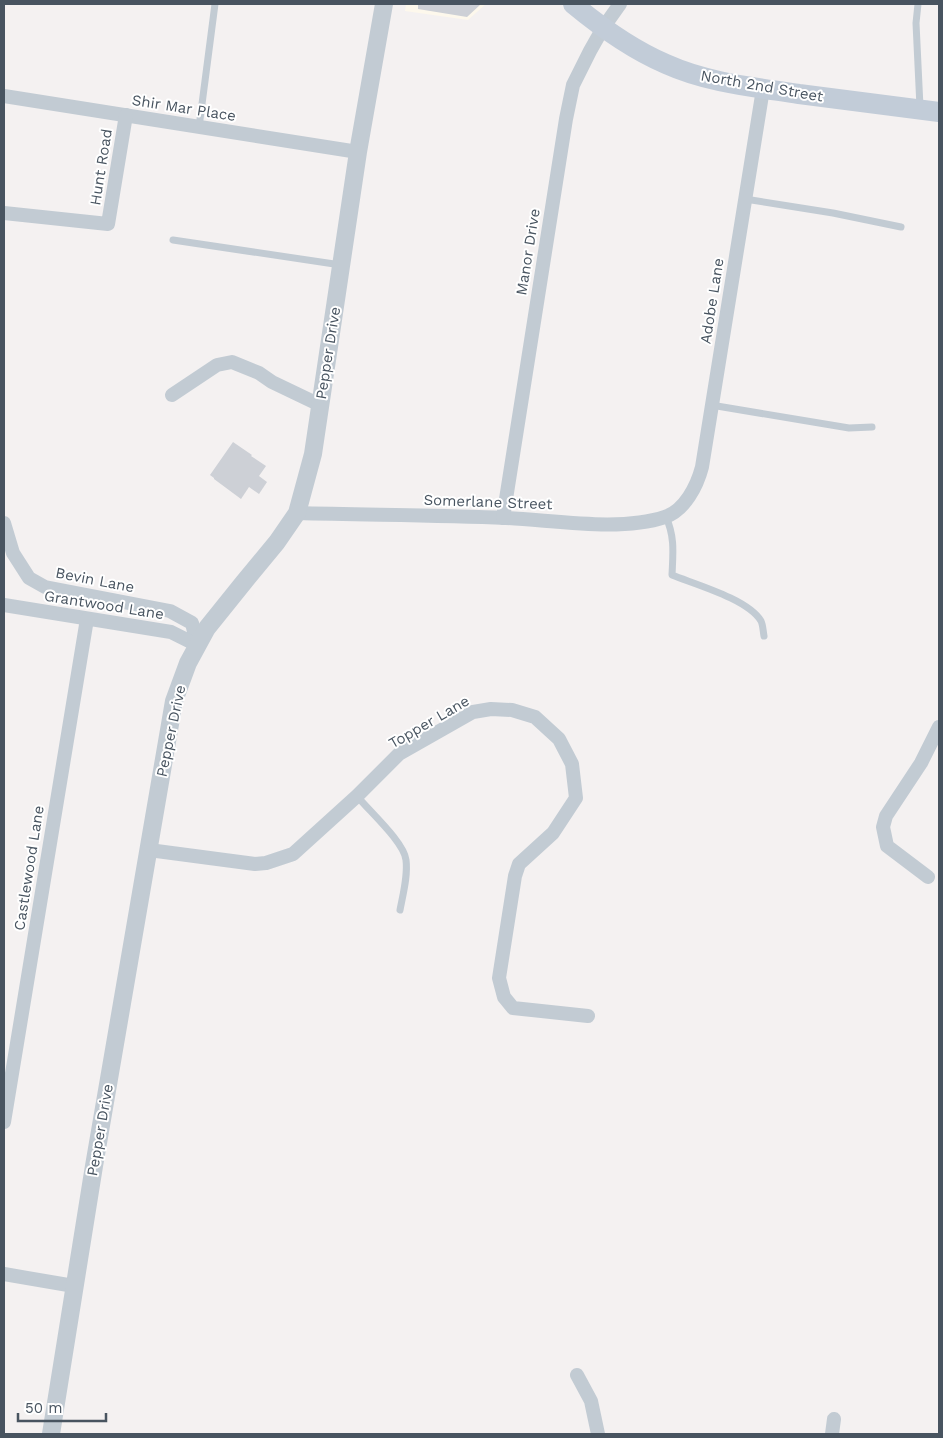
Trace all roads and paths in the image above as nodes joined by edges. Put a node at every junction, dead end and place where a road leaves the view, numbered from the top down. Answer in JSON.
{"nodes":[{"id":1,"x":215,"y":4,"type":"edge"},
{"id":2,"x":384,"y":4,"type":"edge"},
{"id":3,"x":574,"y":4,"type":"edge"},
{"id":4,"x":620,"y":4,"type":"edge"},
{"id":5,"x":918,"y":4,"type":"edge"},
{"id":6,"x":603,"y":28,"type":"junction"},
{"id":7,"x":763,"y":89,"type":"junction"},
{"id":8,"x":4,"y":96,"type":"edge"},
{"id":9,"x":930,"y":111,"type":"edge"},
{"id":10,"x":126,"y":115,"type":"junction"},
{"id":11,"x":198,"y":127,"type":"junction"},
{"id":12,"x":358,"y":152,"type":"junction"},
{"id":13,"x":745,"y":199,"type":"junction"},
{"id":14,"x":4,"y":213,"type":"edge"},
{"id":15,"x":901,"y":227,"type":"dead end"},
{"id":16,"x":173,"y":240,"type":"dead end"},
{"id":17,"x":341,"y":265,"type":"junction"},
{"id":18,"x":172,"y":395,"type":"dead end"},
{"id":19,"x":320,"y":405,"type":"junction"},
{"id":20,"x":711,"y":405,"type":"junction"},
{"id":21,"x":872,"y":427,"type":"dead end"},
{"id":22,"x":297,"y":513,"type":"junction"},
{"id":23,"x":670,"y":514,"type":"junction"},
{"id":24,"x":503,"y":518,"type":"junction"},
{"id":25,"x":4,"y":523,"type":"edge"},
{"id":26,"x":4,"y":606,"type":"edge"},
{"id":27,"x":87,"y":619,"type":"junction"},
{"id":28,"x":764,"y":636,"type":"dead end"},
{"id":29,"x":197,"y":645,"type":"junction"},
{"id":30,"x":939,"y":727,"type":"edge"},
{"id":31,"x":356,"y":796,"type":"junction"},
{"id":32,"x":149,"y":850,"type":"junction"},
{"id":33,"x":928,"y":877,"type":"dead end"},
{"id":34,"x":400,"y":910,"type":"dead end"},
{"id":35,"x":588,"y":1016,"type":"dead end"},
{"id":36,"x":4,"y":1122,"type":"edge"},
{"id":37,"x":4,"y":1274,"type":"edge"},
{"id":38,"x":74,"y":1286,"type":"junction"},
{"id":39,"x":577,"y":1375,"type":"dead end"},
{"id":40,"x":834,"y":1419,"type":"dead end"},
{"id":41,"x":51,"y":1434,"type":"edge"},
{"id":42,"x":598,"y":1434,"type":"edge"},
{"id":43,"x":832,"y":1434,"type":"edge"}],
"edges":[{"from":1,"to":11,"type":"lane"},
{"from":2,"to":12,"type":"street","name":"Pepper Drive"},
{"from":3,"to":6,"type":"main road","name":"North 2nd Street"},
{"from":4,"to":6,"type":"street","name":"Manor Drive"},
{"from":5,"to":9,"type":"lane"},
{"from":6,"to":7,"type":"main road","name":"North 2nd Street"},
{"from":6,"to":24,"type":"street","name":"Manor Drive"},
{"from":7,"to":9,"type":"main road","name":"North 2nd Street"},
{"from":7,"to":13,"type":"street","name":"Adobe Lane"},
{"from":8,"to":10,"type":"street","name":"Shir Mar Place"},
{"from":10,"to":11,"type":"street","name":"Shir Mar Place"},
{"from":10,"to":14,"type":"street","name":"Hunt Road"},
{"from":11,"to":12,"type":"street","name":"Shir Mar Place"},
{"from":12,"to":17,"type":"street","name":"Pepper Drive"},
{"from":13,"to":15,"type":"lane"},
{"from":13,"to":20,"type":"street","name":"Adobe Lane"},
{"from":16,"to":17,"type":"lane"},
{"from":17,"to":19,"type":"street","name":"Pepper Drive"},
{"from":18,"to":19,"type":"street"},
{"from":19,"to":22,"type":"street","name":"Pepper Drive"},
{"from":20,"to":21,"type":"lane"},
{"from":20,"to":23,"type":"street","name":"Adobe Lane"},
{"from":22,"to":24,"type":"street","name":"Somerlane Street"},
{"from":22,"to":29,"type":"street","name":"Pepper Drive"},
{"from":23,"to":24,"type":"street","name":"Somerlane Street"},
{"from":23,"to":28,"type":"lane"},
{"from":25,"to":29,"type":"street","name":"Bevin Lane"},
{"from":26,"to":27,"type":"street","name":"Grantwood Lane"},
{"from":27,"to":29,"type":"street","name":"Grantwood Lane"},
{"from":27,"to":36,"type":"street","name":"Castlewood Lane"},
{"from":29,"to":32,"type":"street","name":"Pepper Drive"},
{"from":30,"to":33,"type":"street"},
{"from":31,"to":32,"type":"street","name":"Topper Lane"},
{"from":31,"to":34,"type":"lane"},
{"from":31,"to":35,"type":"street","name":"Topper Lane"},
{"from":32,"to":38,"type":"street","name":"Pepper Drive"},
{"from":37,"to":38,"type":"street"},
{"from":38,"to":41,"type":"street","name":"Pepper Drive"},
{"from":39,"to":42,"type":"street"},
{"from":40,"to":43,"type":"street"}]}
